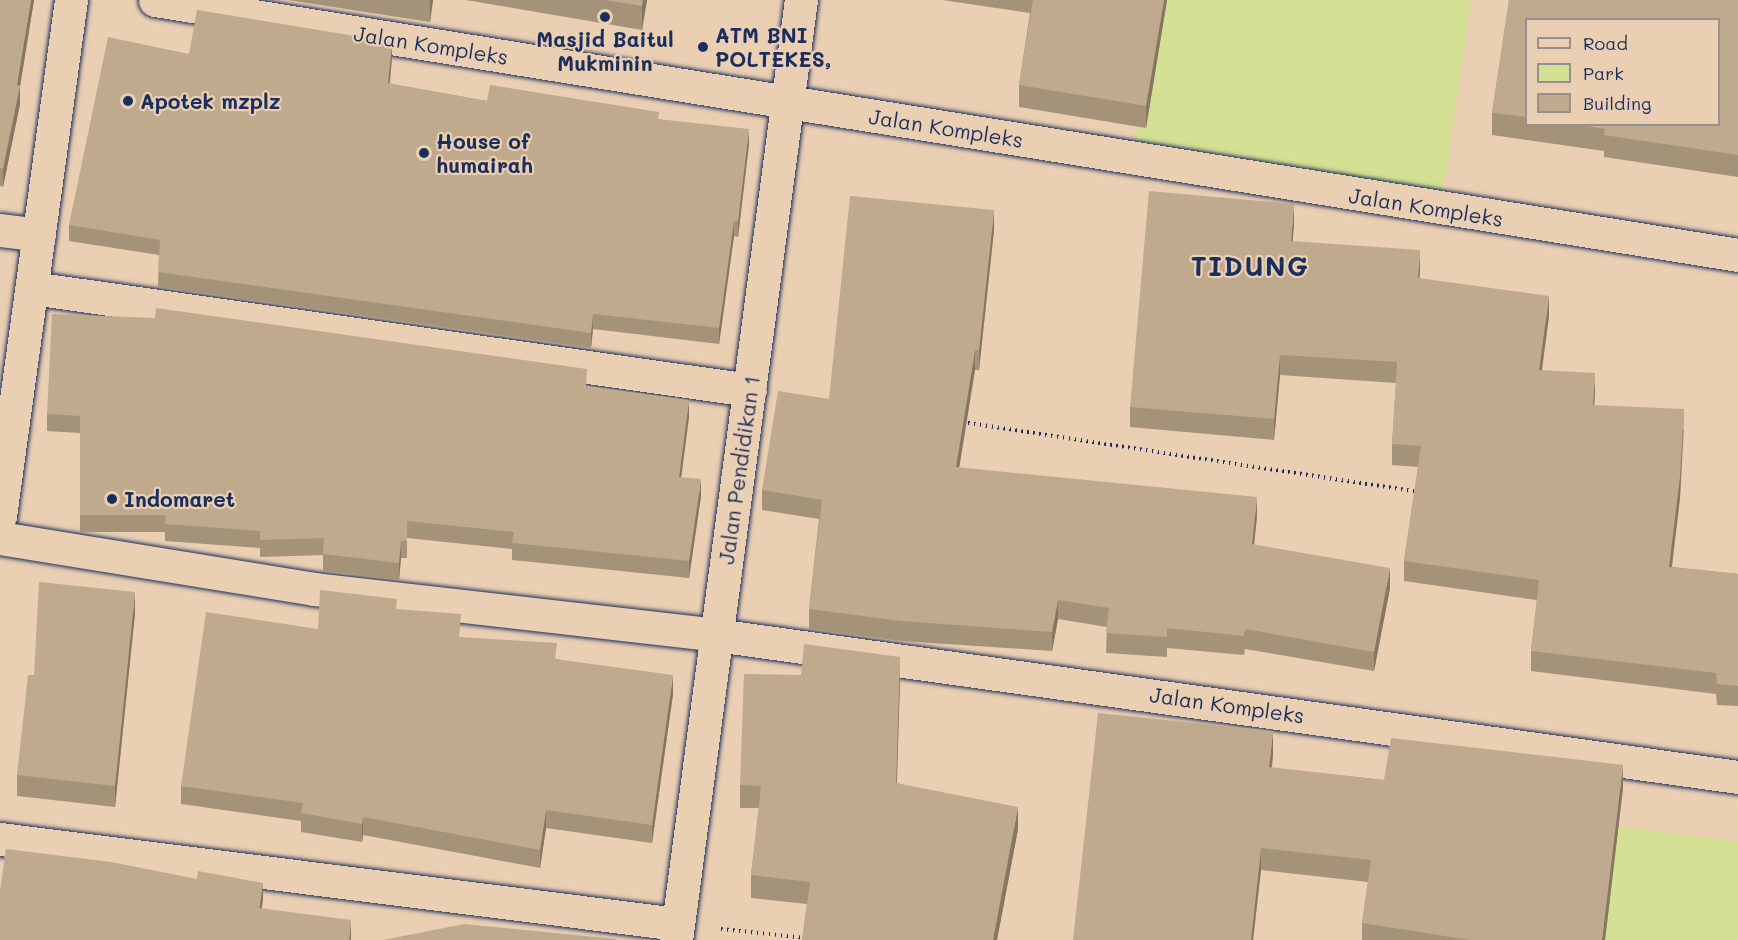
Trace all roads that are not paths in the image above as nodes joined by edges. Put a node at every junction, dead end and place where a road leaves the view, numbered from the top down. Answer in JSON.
{"nodes":[{"id":1,"x":71,"y":0,"type":"edge"},
{"id":2,"x":155,"y":0,"type":"edge"},
{"id":3,"x":801,"y":0,"type":"edge"},
{"id":4,"x":790,"y":103,"type":"junction"},
{"id":5,"x":0,"y":230,"type":"edge"},
{"id":6,"x":39,"y":235,"type":"junction"},
{"id":7,"x":1738,"y":255,"type":"edge"},
{"id":8,"x":32,"y":288,"type":"junction"},
{"id":9,"x":750,"y":390,"type":"junction"},
{"id":10,"x":0,"y":516,"type":"edge"},
{"id":11,"x":0,"y":538,"type":"edge"},
{"id":12,"x":716,"y":635,"type":"junction"},
{"id":13,"x":1738,"y":777,"type":"edge"},
{"id":14,"x":0,"y":839,"type":"edge"},
{"id":15,"x":677,"y":932,"type":"edge"}],
"edges":[{"from":1,"to":6,"type":"street"},
{"from":2,"to":4,"type":"street","name":"Jalan Kompleks"},
{"from":3,"to":4,"type":"street","name":"Jalan Pendidikan 1"},
{"from":4,"to":7,"type":"street","name":"Jalan Kompleks"},
{"from":4,"to":9,"type":"street","name":"Jalan Pendidikan 1"},
{"from":5,"to":6,"type":"street"},
{"from":6,"to":8,"type":"street"},
{"from":8,"to":9,"type":"street"},
{"from":8,"to":10,"type":"street"},
{"from":9,"to":12,"type":"street","name":"Jalan Pendidikan 1"},
{"from":11,"to":12,"type":"street","name":"Jalan Kompleks"},
{"from":12,"to":13,"type":"street","name":"Jalan Kompleks"},
{"from":12,"to":15,"type":"street","name":"Jalan Pendidikan 1"},
{"from":14,"to":15,"type":"street"}]}
